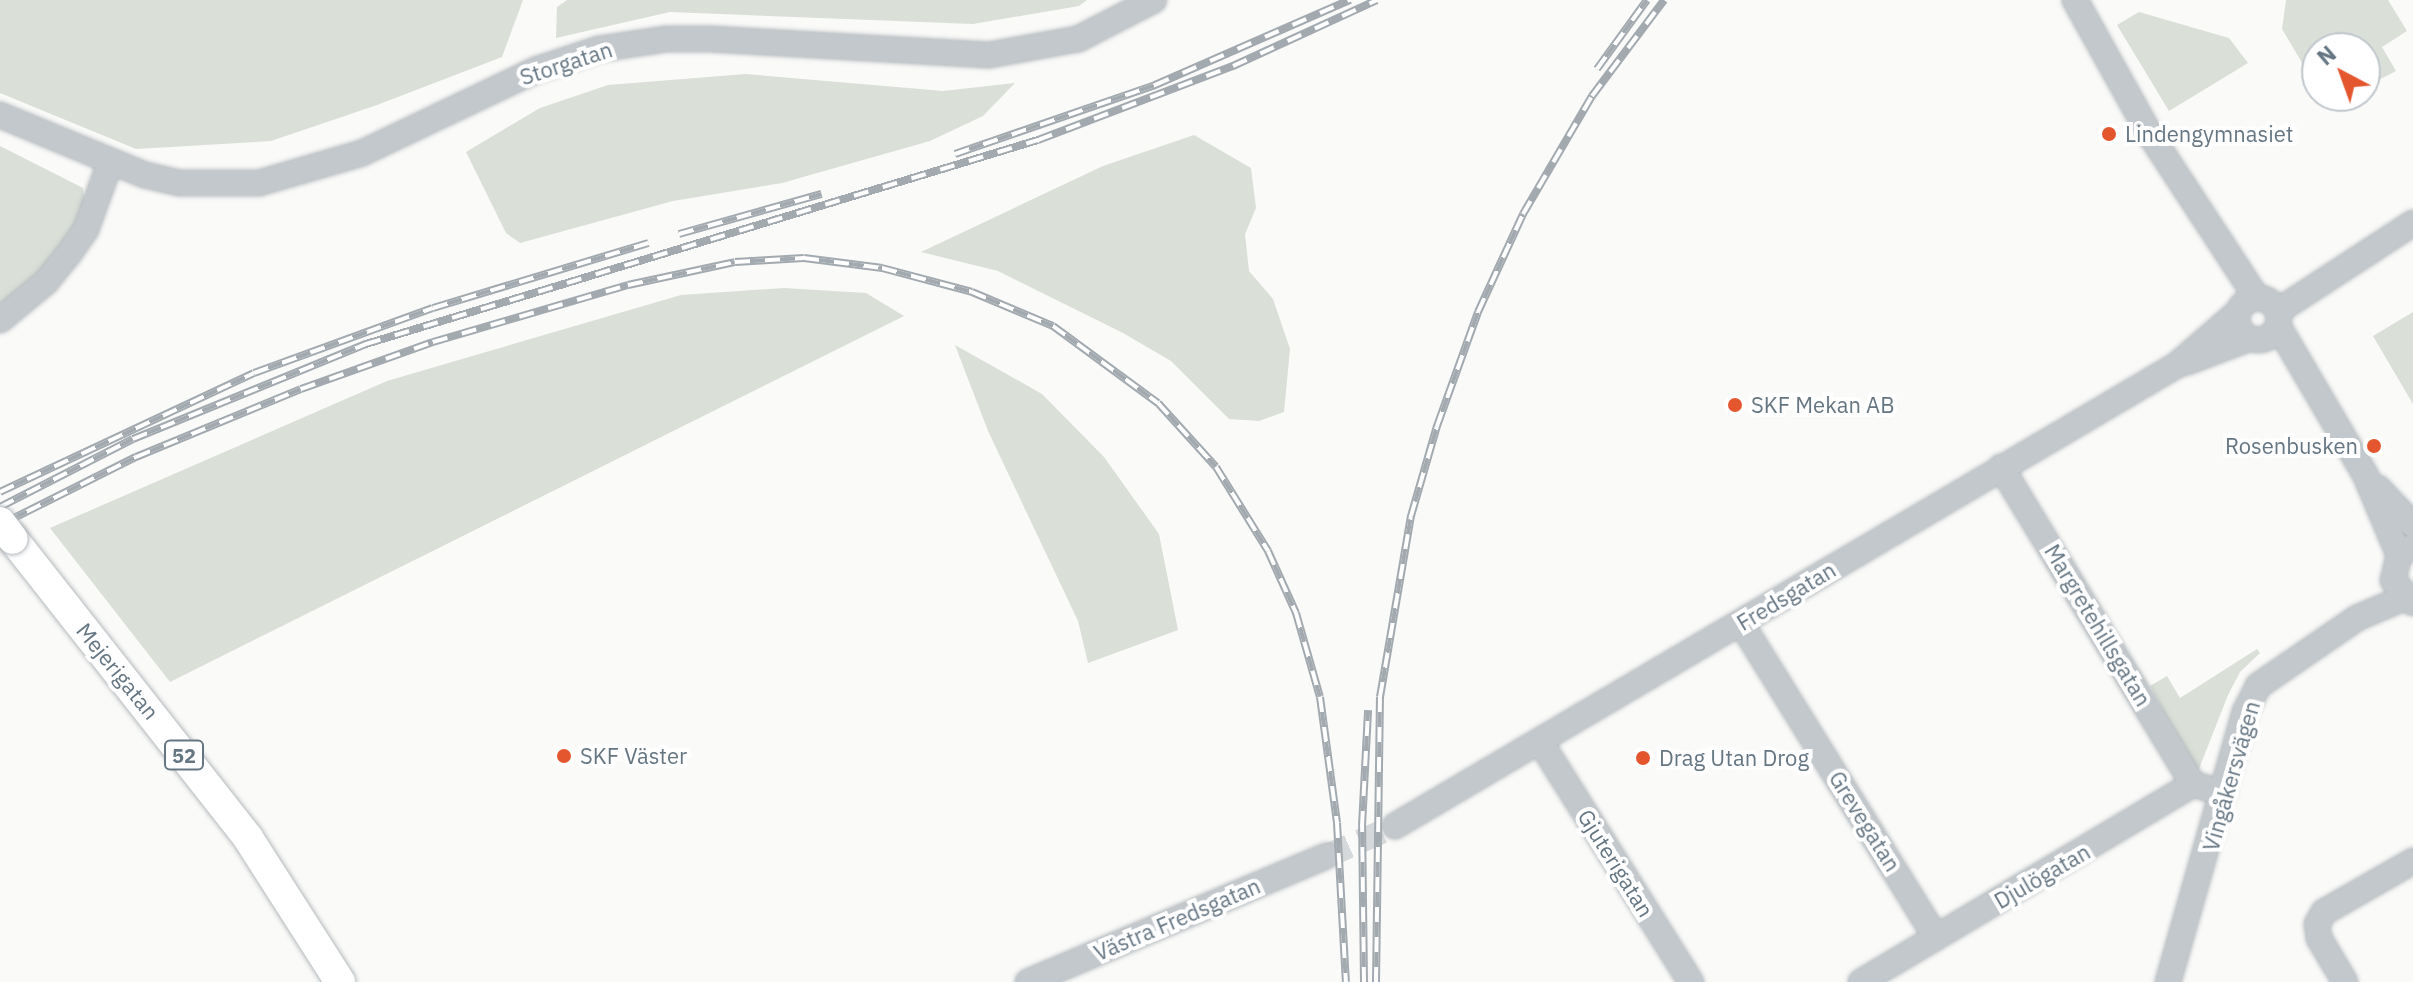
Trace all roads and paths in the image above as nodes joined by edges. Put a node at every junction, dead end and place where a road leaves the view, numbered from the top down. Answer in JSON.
{"nodes":[{"id":1,"x":1154,"y":0,"type":"edge"},
{"id":2,"x":2075,"y":0,"type":"edge"},
{"id":3,"x":0,"y":115,"type":"edge"},
{"id":4,"x":110,"y":163,"type":"junction"},
{"id":5,"x":2413,"y":223,"type":"edge"},
{"id":6,"x":2258,"y":316,"type":"junction"},
{"id":7,"x":0,"y":320,"type":"edge"},
{"id":8,"x":2001,"y":467,"type":"junction"},
{"id":9,"x":2365,"y":474,"type":"junction"},
{"id":10,"x":2413,"y":525,"type":"edge"},
{"id":11,"x":7,"y":530,"type":"edge"},
{"id":12,"x":2402,"y":557,"type":"edge"},
{"id":13,"x":2408,"y":600,"type":"edge"},
{"id":14,"x":2357,"y":618,"type":"junction"},
{"id":15,"x":1741,"y":623,"type":"junction"},
{"id":16,"x":1541,"y":743,"type":"junction"},
{"id":17,"x":2193,"y":784,"type":"junction"},
{"id":18,"x":2223,"y":793,"type":"junction"},
{"id":19,"x":1395,"y":826,"type":"tunnel mouth"},
{"id":20,"x":1327,"y":856,"type":"tunnel mouth"},
{"id":21,"x":2413,"y":861,"type":"edge"},
{"id":22,"x":1936,"y":938,"type":"junction"},
{"id":23,"x":340,"y":982,"type":"edge"},
{"id":24,"x":1028,"y":982,"type":"edge"},
{"id":25,"x":1691,"y":982,"type":"edge"},
{"id":26,"x":1861,"y":982,"type":"edge"},
{"id":27,"x":2168,"y":982,"type":"edge"},
{"id":28,"x":2345,"y":982,"type":"edge"}],
"edges":[{"from":1,"to":4,"type":"street","name":"Storgatan"},
{"from":2,"to":6,"type":"street"},
{"from":3,"to":4,"type":"street","name":"Storgatan"},
{"from":4,"to":7,"type":"street"},
{"from":5,"to":6,"type":"street","name":"Fredsgatan"},
{"from":6,"to":8,"type":"street","name":"Fredsgatan"},
{"from":6,"to":9,"type":"street"},
{"from":8,"to":15,"type":"street","name":"Fredsgatan"},
{"from":8,"to":17,"type":"street","name":"Margretehillsgatan"},
{"from":9,"to":10,"type":"street"},
{"from":9,"to":12,"type":"street"},
{"from":11,"to":23,"type":"main road","name":"Mejerigatan","number":"52"},
{"from":12,"to":13,"type":"street"},
{"from":12,"to":14,"type":"street","name":"Vingåkersvägen"},
{"from":13,"to":14,"type":"street","name":"Vingåkersvägen"},
{"from":14,"to":18,"type":"street","name":"Vingåkersvägen"},
{"from":15,"to":16,"type":"street","name":"Fredsgatan"},
{"from":15,"to":22,"type":"street","name":"Grevegatan"},
{"from":16,"to":19,"type":"street","name":"Fredsgatan"},
{"from":16,"to":25,"type":"street","name":"Gjuterigatan"},
{"from":17,"to":18,"type":"street"},
{"from":17,"to":22,"type":"street","name":"Djulögatan"},
{"from":18,"to":27,"type":"street","name":"Vingåkersvägen"},
{"from":20,"to":24,"type":"street","name":"Västra Fredsgatan"},
{"from":21,"to":28,"type":"street"},
{"from":22,"to":26,"type":"street","name":"Djulögatan"}]}
